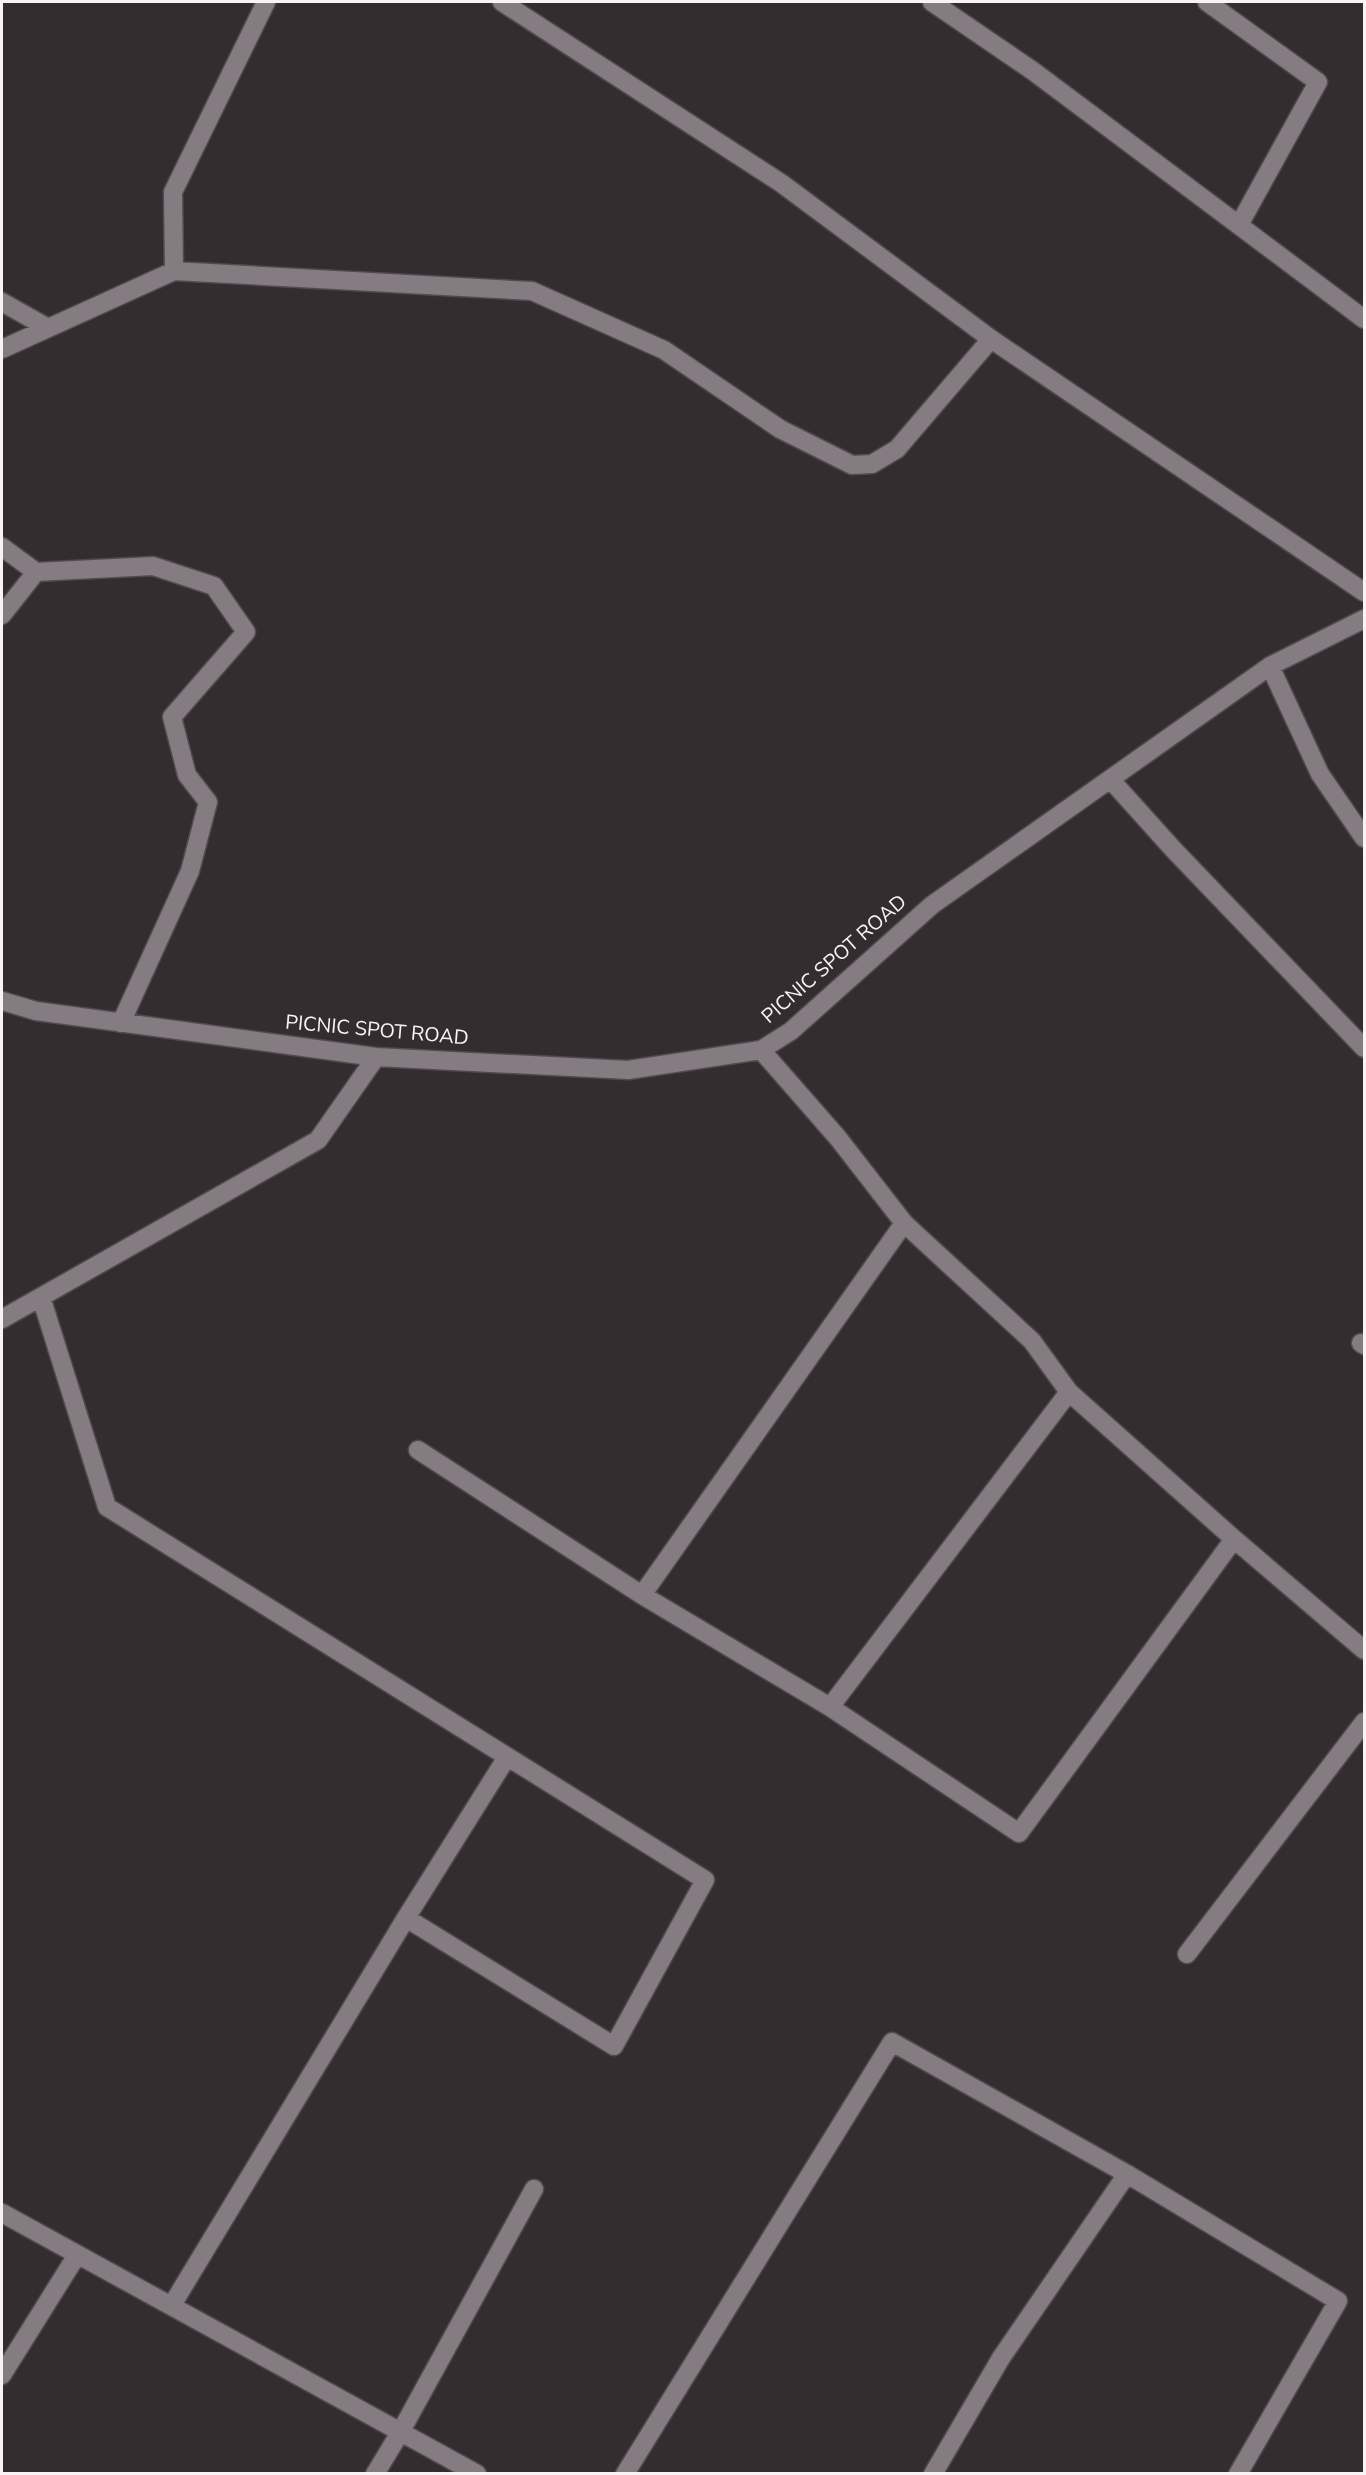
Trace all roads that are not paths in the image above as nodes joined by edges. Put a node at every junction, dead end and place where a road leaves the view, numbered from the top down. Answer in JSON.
{"nodes":[{"id":1,"x":266,"y":2,"type":"edge"},
{"id":2,"x":502,"y":2,"type":"edge"},
{"id":3,"x":932,"y":2,"type":"edge"},
{"id":4,"x":1207,"y":2,"type":"edge"},
{"id":5,"x":1239,"y":225,"type":"junction"},
{"id":6,"x":174,"y":271,"type":"junction"},
{"id":7,"x":2,"y":302,"type":"edge"},
{"id":8,"x":1365,"y":319,"type":"edge"},
{"id":9,"x":48,"y":328,"type":"junction"},
{"id":10,"x":991,"y":339,"type":"junction"},
{"id":11,"x":2,"y":349,"type":"edge"},
{"id":12,"x":2,"y":547,"type":"edge"},
{"id":13,"x":36,"y":572,"type":"junction"},
{"id":14,"x":1365,"y":592,"type":"edge"},
{"id":15,"x":2,"y":615,"type":"edge"},
{"id":16,"x":1365,"y":619,"type":"edge"},
{"id":17,"x":1270,"y":666,"type":"junction"},
{"id":18,"x":1110,"y":779,"type":"junction"},
{"id":19,"x":1365,"y":838,"type":"edge"},
{"id":20,"x":2,"y":1001,"type":"edge"},
{"id":21,"x":121,"y":1023,"type":"junction"},
{"id":22,"x":1365,"y":1048,"type":"edge"},
{"id":23,"x":761,"y":1050,"type":"junction"},
{"id":24,"x":376,"y":1057,"type":"junction"},
{"id":25,"x":904,"y":1223,"type":"junction"},
{"id":26,"x":41,"y":1297,"type":"junction"},
{"id":27,"x":2,"y":1319,"type":"edge"},
{"id":28,"x":1069,"y":1392,"type":"junction"},
{"id":29,"x":418,"y":1450,"type":"dead end"},
{"id":30,"x":1234,"y":1539,"type":"junction"},
{"id":31,"x":642,"y":1595,"type":"junction"},
{"id":32,"x":1365,"y":1650,"type":"edge"},
{"id":33,"x":830,"y":1707,"type":"junction"},
{"id":34,"x":1365,"y":1722,"type":"edge"},
{"id":35,"x":507,"y":1757,"type":"junction"},
{"id":36,"x":406,"y":1918,"type":"junction"},
{"id":37,"x":1187,"y":1954,"type":"dead end"},
{"id":38,"x":1127,"y":2174,"type":"junction"},
{"id":39,"x":534,"y":2189,"type":"dead end"},
{"id":40,"x":2,"y":2212,"type":"edge"},
{"id":41,"x":77,"y":2255,"type":"junction"},
{"id":42,"x":172,"y":2305,"type":"junction"},
{"id":43,"x":2,"y":2375,"type":"edge"},
{"id":44,"x":401,"y":2432,"type":"junction"},
{"id":45,"x":375,"y":2474,"type":"edge"},
{"id":46,"x":477,"y":2474,"type":"edge"},
{"id":47,"x":625,"y":2474,"type":"edge"},
{"id":48,"x":933,"y":2474,"type":"edge"},
{"id":49,"x":1238,"y":2474,"type":"edge"}],
"edges":[{"from":1,"to":6,"type":"street"},
{"from":2,"to":10,"type":"street"},
{"from":3,"to":5,"type":"street"},
{"from":4,"to":5,"type":"street"},
{"from":5,"to":8,"type":"street"},
{"from":6,"to":9,"type":"street"},
{"from":6,"to":10,"type":"street"},
{"from":7,"to":9,"type":"street"},
{"from":9,"to":11,"type":"street"},
{"from":10,"to":14,"type":"street"},
{"from":12,"to":13,"type":"street"},
{"from":13,"to":15,"type":"street"},
{"from":13,"to":21,"type":"street"},
{"from":16,"to":17,"type":"street","name":"PICNIC SPOT ROAD"},
{"from":17,"to":18,"type":"street","name":"PICNIC SPOT ROAD"},
{"from":17,"to":19,"type":"street"},
{"from":18,"to":22,"type":"street"},
{"from":18,"to":23,"type":"street","name":"PICNIC SPOT ROAD"},
{"from":20,"to":21,"type":"street","name":"PICNIC SPOT ROAD"},
{"from":21,"to":24,"type":"street","name":"PICNIC SPOT ROAD"},
{"from":23,"to":24,"type":"street","name":"PICNIC SPOT ROAD"},
{"from":23,"to":25,"type":"street"},
{"from":24,"to":26,"type":"street"},
{"from":25,"to":28,"type":"street"},
{"from":25,"to":31,"type":"street"},
{"from":26,"to":27,"type":"street"},
{"from":26,"to":35,"type":"street"},
{"from":28,"to":30,"type":"street"},
{"from":28,"to":33,"type":"street"},
{"from":29,"to":31,"type":"street"},
{"from":30,"to":32,"type":"street"},
{"from":30,"to":33,"type":"street"},
{"from":31,"to":33,"type":"street"},
{"from":34,"to":37,"type":"street"},
{"from":35,"to":36,"type":"street"},
{"from":35,"to":36,"type":"street"},
{"from":36,"to":42,"type":"street"},
{"from":38,"to":47,"type":"street"},
{"from":38,"to":48,"type":"street"},
{"from":38,"to":49,"type":"street"},
{"from":39,"to":44,"type":"street"},
{"from":40,"to":41,"type":"street"},
{"from":41,"to":42,"type":"street"},
{"from":41,"to":43,"type":"street"},
{"from":42,"to":44,"type":"street"},
{"from":44,"to":45,"type":"street"},
{"from":44,"to":46,"type":"street"}]}
